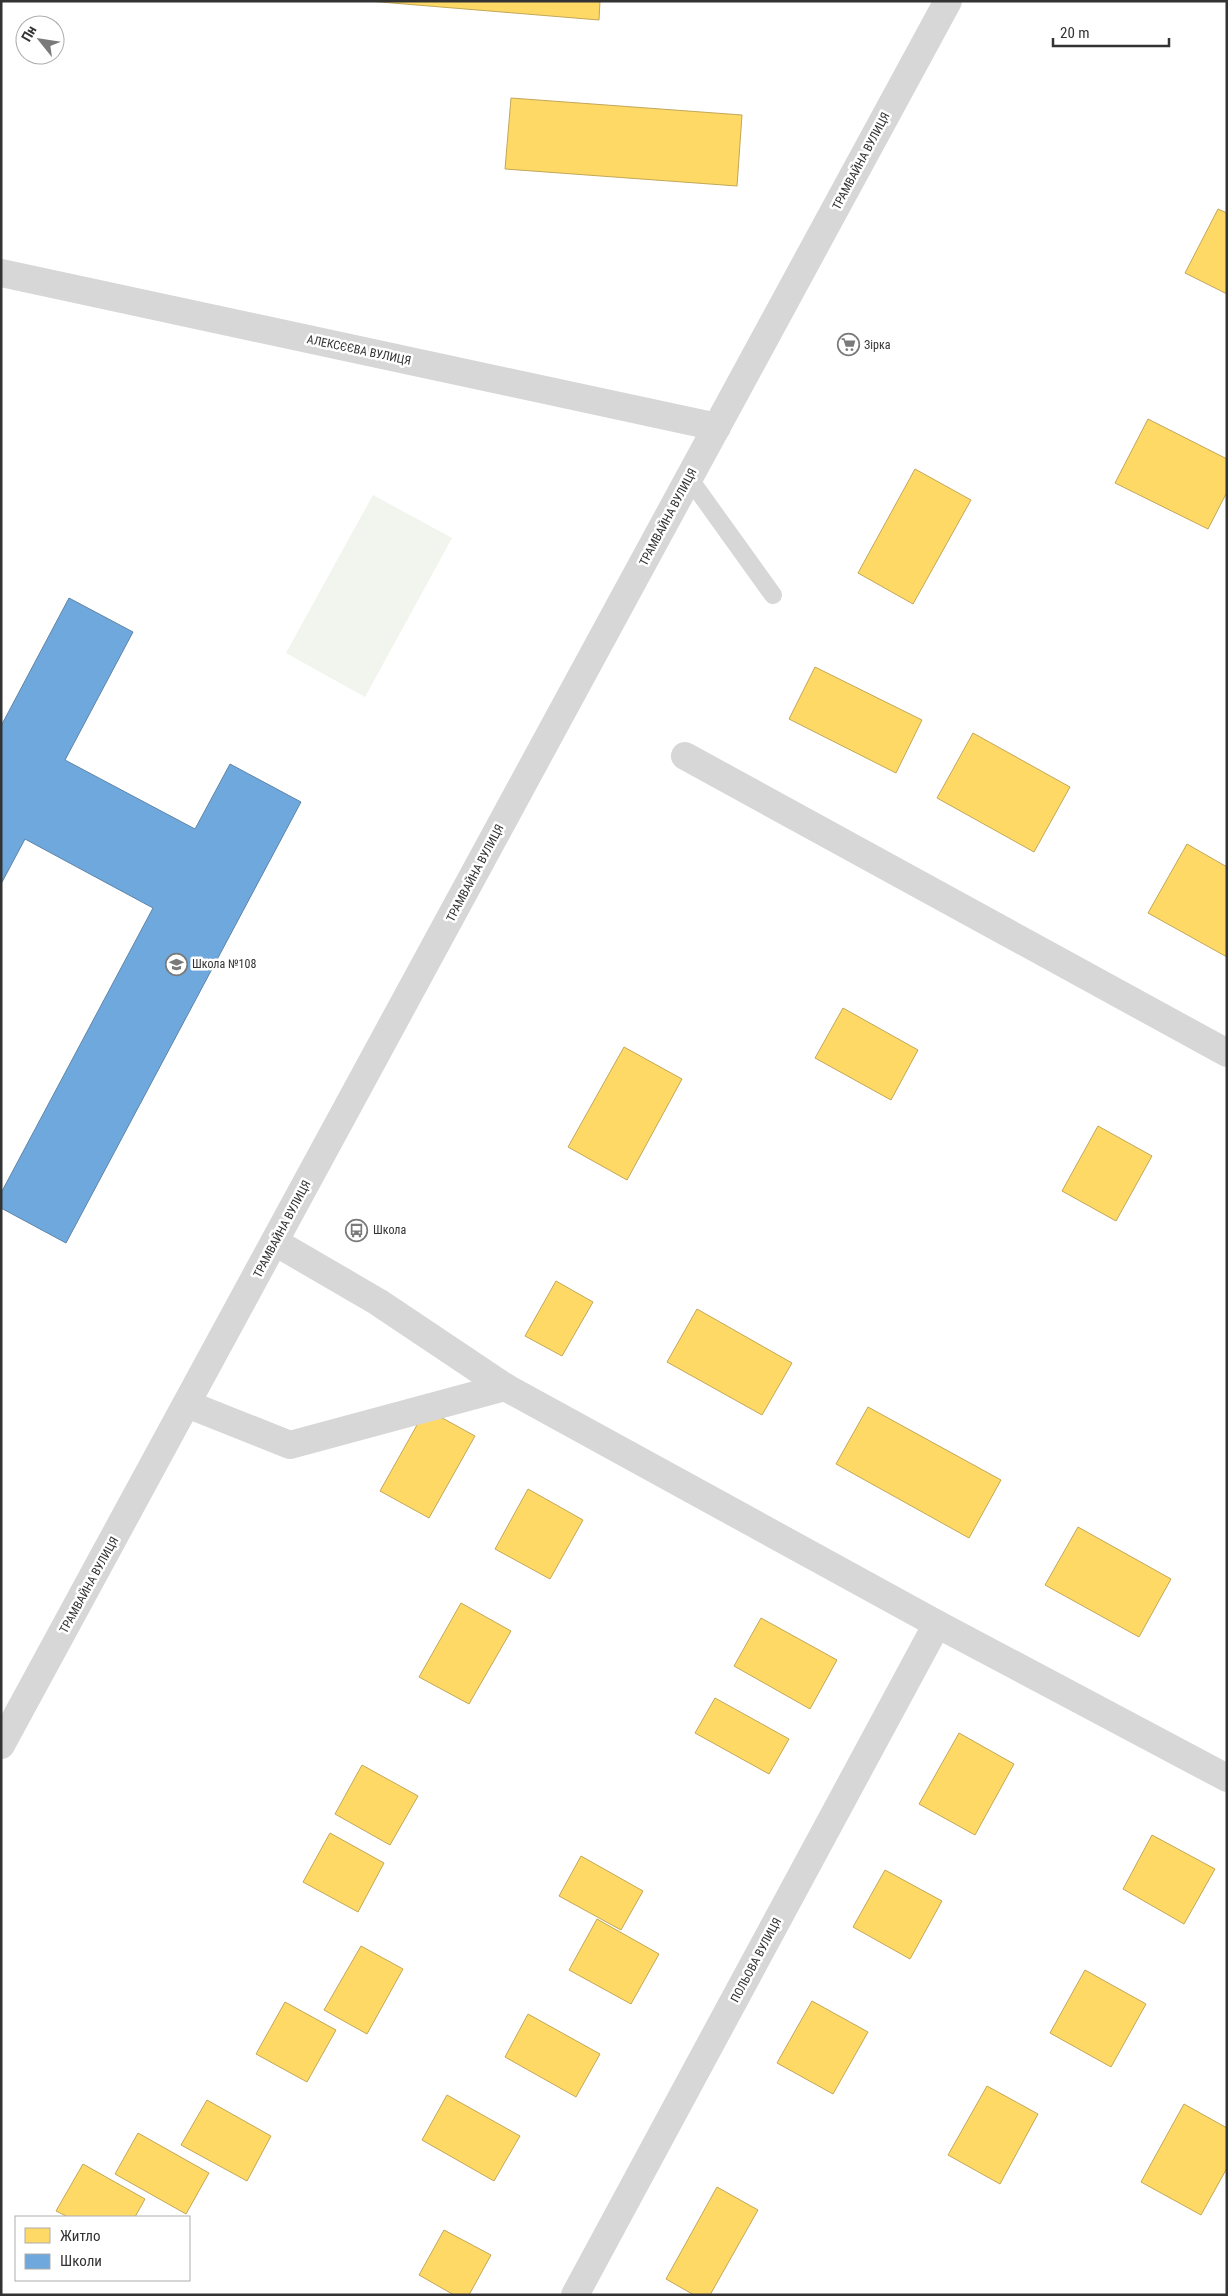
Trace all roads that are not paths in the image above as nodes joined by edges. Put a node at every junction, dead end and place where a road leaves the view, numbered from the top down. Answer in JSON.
{"nodes":[{"id":1,"x":948,"y":1,"type":"edge"},
{"id":2,"x":1,"y":273,"type":"edge"},
{"id":3,"x":717,"y":427,"type":"junction"},
{"id":4,"x":689,"y":478,"type":"junction"},
{"id":5,"x":773,"y":595,"type":"dead end"},
{"id":6,"x":685,"y":756,"type":"dead end"},
{"id":7,"x":1227,"y":1053,"type":"edge"},
{"id":8,"x":275,"y":1242,"type":"junction"},
{"id":9,"x":505,"y":1386,"type":"junction"},
{"id":10,"x":187,"y":1404,"type":"junction"},
{"id":11,"x":937,"y":1624,"type":"junction"},
{"id":12,"x":1,"y":1745,"type":"edge"},
{"id":13,"x":1227,"y":1778,"type":"edge"},
{"id":14,"x":575,"y":2295,"type":"edge"}],
"edges":[{"from":1,"to":3,"type":"street","name":"ТРАМВАЙНА ВУЛИЦЯ"},
{"from":2,"to":3,"type":"street","name":"АЛЕКСЄЄВА ВУЛИЦЯ"},
{"from":3,"to":4,"type":"street","name":"ТРАМВАЙНА ВУЛИЦЯ"},
{"from":4,"to":5,"type":"lane"},
{"from":4,"to":8,"type":"street","name":"ТРАМВАЙНА ВУЛИЦЯ"},
{"from":6,"to":7,"type":"street"},
{"from":8,"to":9,"type":"street"},
{"from":8,"to":10,"type":"street","name":"ТРАМВАЙНА ВУЛИЦЯ"},
{"from":9,"to":10,"type":"street"},
{"from":9,"to":11,"type":"street"},
{"from":10,"to":12,"type":"street","name":"ТРАМВАЙНА ВУЛИЦЯ"},
{"from":11,"to":13,"type":"street"},
{"from":11,"to":14,"type":"street","name":"ПОЛЬОВА ВУЛИЦЯ"}]}
